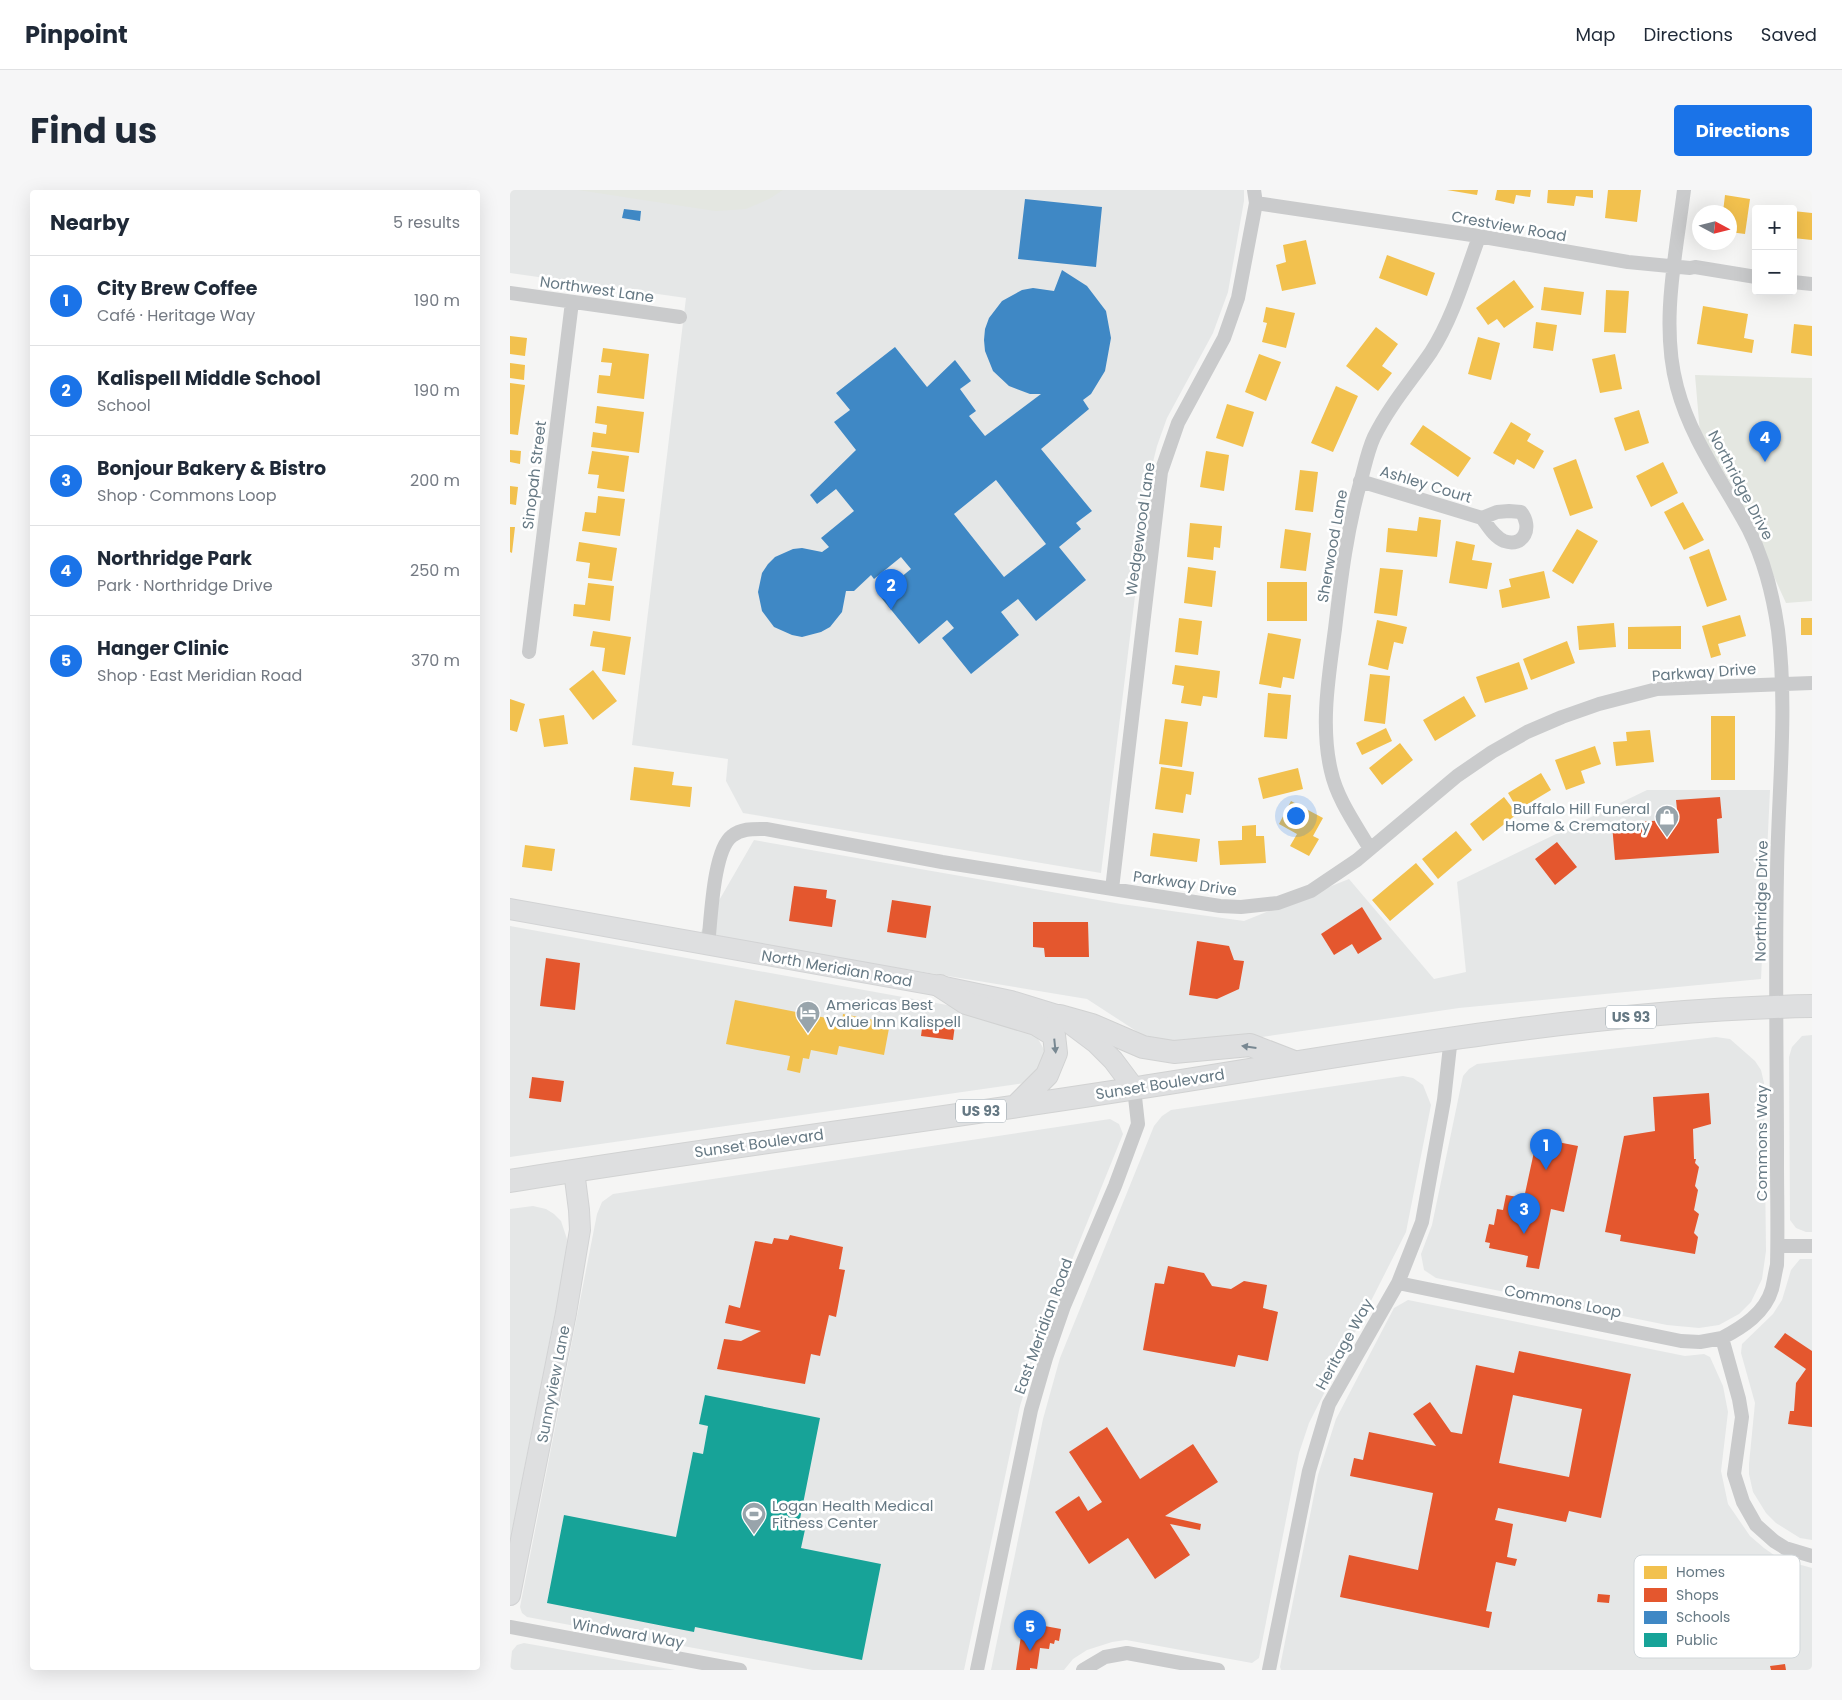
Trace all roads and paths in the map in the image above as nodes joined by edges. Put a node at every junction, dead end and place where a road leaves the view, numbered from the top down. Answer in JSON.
{"nodes":[{"id":1,"x":1684,"y":190,"type":"edge"},
{"id":2,"x":1255,"y":196,"type":"edge"},
{"id":3,"x":1479,"y":237,"type":"junction"},
{"id":4,"x":1674,"y":267,"type":"junction"},
{"id":5,"x":1752,"y":276,"type":"edge"},
{"id":6,"x":1797,"y":282,"type":"edge"},
{"id":7,"x":1812,"y":284,"type":"edge"},
{"id":8,"x":510,"y":293,"type":"edge"},
{"id":9,"x":572,"y":302,"type":"junction"},
{"id":10,"x":680,"y":317,"type":"dead end"},
{"id":11,"x":1360,"y":481,"type":"junction"},
{"id":12,"x":1482,"y":518,"type":"dead end"},
{"id":13,"x":530,"y":652,"type":"dead end"},
{"id":14,"x":1812,"y":683,"type":"edge"},
{"id":15,"x":1781,"y":685,"type":"junction"},
{"id":16,"x":1370,"y":849,"type":"junction"},
{"id":17,"x":1112,"y":889,"type":"junction"},
{"id":18,"x":510,"y":909,"type":"edge"},
{"id":19,"x":708,"y":945,"type":"junction"},
{"id":20,"x":940,"y":986,"type":"junction"},
{"id":21,"x":1777,"y":1006,"type":"junction"},
{"id":22,"x":1812,"y":1006,"type":"edge"},
{"id":23,"x":1060,"y":1016,"type":"junction"},
{"id":24,"x":1451,"y":1037,"type":"junction"},
{"id":25,"x":1295,"y":1062,"type":"junction"},
{"id":26,"x":1134,"y":1088,"type":"junction"},
{"id":27,"x":1016,"y":1106,"type":"junction"},
{"id":28,"x":574,"y":1171,"type":"junction"},
{"id":29,"x":510,"y":1181,"type":"edge"},
{"id":30,"x":1778,"y":1246,"type":"junction"},
{"id":31,"x":1812,"y":1246,"type":"edge"},
{"id":32,"x":1398,"y":1284,"type":"junction"},
{"id":33,"x":1722,"y":1338,"type":"junction"},
{"id":34,"x":1812,"y":1556,"type":"edge"},
{"id":35,"x":510,"y":1595,"type":"edge"},
{"id":36,"x":510,"y":1627,"type":"edge"},
{"id":37,"x":740,"y":1670,"type":"edge"},
{"id":38,"x":977,"y":1670,"type":"edge"},
{"id":39,"x":1083,"y":1670,"type":"edge"},
{"id":40,"x":1218,"y":1670,"type":"edge"},
{"id":41,"x":1269,"y":1670,"type":"edge"}],
"edges":[{"from":1,"to":4,"type":"street","name":"Northridge Drive"},
{"from":2,"to":3,"type":"street","name":"Crestview Road"},
{"from":2,"to":17,"type":"street","name":"Wedgewood Lane"},
{"from":3,"to":4,"type":"street","name":"Crestview Road"},
{"from":3,"to":11,"type":"street","name":"Sherwood Lane"},
{"from":4,"to":5,"type":"street","name":"Crestview Road"},
{"from":4,"to":15,"type":"street","name":"Northridge Drive"},
{"from":6,"to":7,"type":"street"},
{"from":8,"to":9,"type":"street","name":"Northwest Lane"},
{"from":9,"to":10,"type":"street","name":"Northwest Lane"},
{"from":9,"to":13,"type":"street","name":"Sinopah Street"},
{"from":11,"to":12,"type":"street","name":"Ashley Court"},
{"from":11,"to":16,"type":"street","name":"Sherwood Lane"},
{"from":14,"to":15,"type":"street","name":"Parkway Drive"},
{"from":15,"to":16,"type":"street","name":"Parkway Drive"},
{"from":15,"to":21,"type":"street","name":"Northridge Drive"},
{"from":16,"to":17,"type":"street","name":"Parkway Drive"},
{"from":17,"to":19,"type":"street","name":"Parkway Drive"},
{"from":18,"to":19,"type":"main road","name":"North Meridian Road"},
{"from":19,"to":20,"type":"main road","name":"North Meridian Road"},
{"from":20,"to":23,"type":"main road","name":"North Meridian Road"},
{"from":20,"to":27,"type":"main road","one_way":true},
{"from":21,"to":22,"type":"main road","name":"Sunset Boulevard","number":"US 93"},
{"from":21,"to":24,"type":"main road","name":"Sunset Boulevard","number":"US 93"},
{"from":21,"to":30,"type":"street","name":"Commons Way"},
{"from":25,"to":23,"type":"main road","one_way":true},
{"from":23,"to":26,"type":"main road","name":"North Meridian Road"},
{"from":24,"to":25,"type":"main road","name":"Sunset Boulevard","number":"US 93"},
{"from":24,"to":32,"type":"street","name":"Heritage Way"},
{"from":25,"to":26,"type":"main road","name":"Sunset Boulevard","number":"US 93"},
{"from":26,"to":27,"type":"main road","name":"Sunset Boulevard","number":"US 93"},
{"from":26,"to":38,"type":"street","name":"East Meridian Road"},
{"from":27,"to":28,"type":"main road","name":"Sunset Boulevard","number":"US 93"},
{"from":28,"to":29,"type":"main road","name":"Sunset Boulevard","number":"US 93"},
{"from":28,"to":35,"type":"main road","name":"Sunnyview Lane"},
{"from":30,"to":31,"type":"street"},
{"from":30,"to":33,"type":"street","name":"Commons Loop"},
{"from":32,"to":33,"type":"street","name":"Commons Loop"},
{"from":32,"to":41,"type":"street","name":"Heritage Way"},
{"from":33,"to":34,"type":"street"},
{"from":36,"to":37,"type":"street","name":"Windward Way"},
{"from":39,"to":40,"type":"street"}]}
